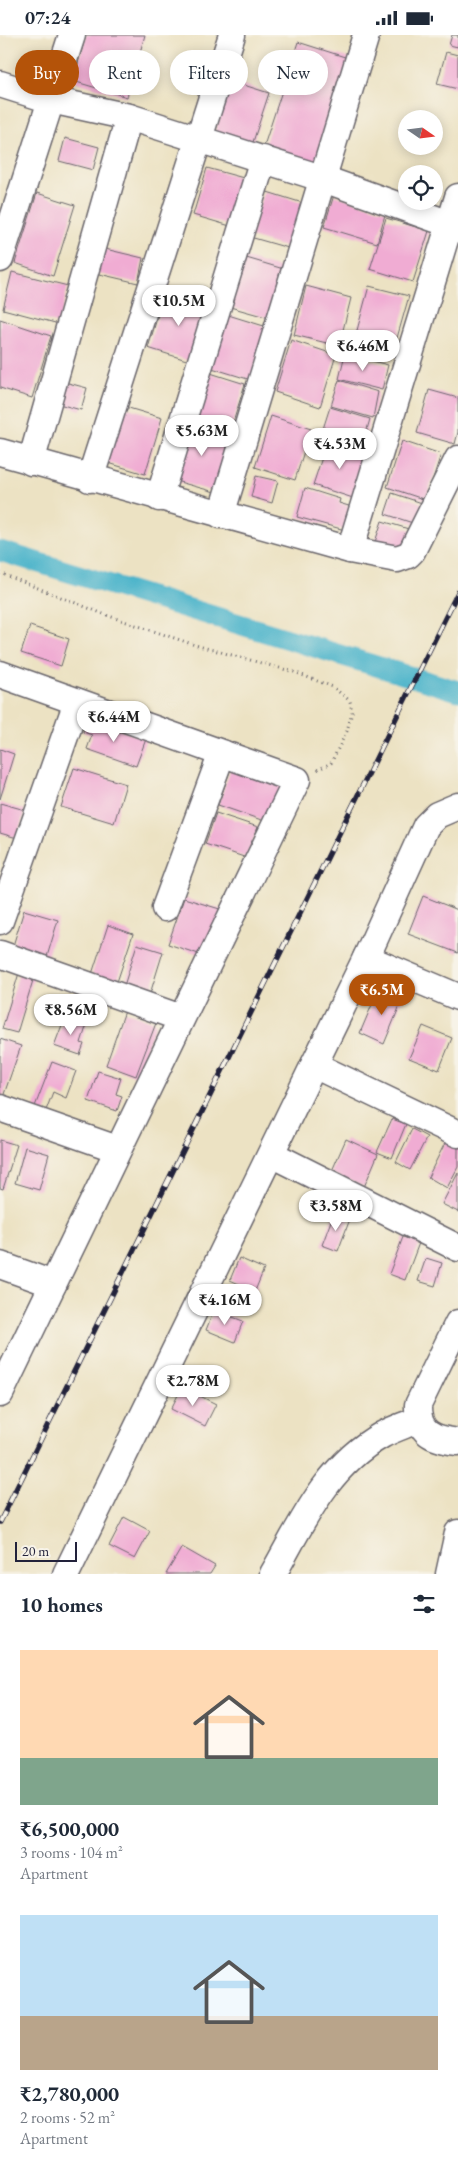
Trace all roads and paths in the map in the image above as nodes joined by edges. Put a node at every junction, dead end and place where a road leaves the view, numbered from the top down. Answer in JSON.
{"nodes":[{"id":1,"x":72,"y":35,"type":"edge"},
{"id":2,"x":232,"y":35,"type":"edge"},
{"id":3,"x":366,"y":35,"type":"edge"},
{"id":4,"x":0,"y":84,"type":"edge"},
{"id":5,"x":51,"y":100,"type":"junction"},
{"id":6,"x":129,"y":117,"type":"junction"},
{"id":7,"x":197,"y":138,"type":"junction"},
{"id":8,"x":263,"y":159,"type":"junction"},
{"id":9,"x":321,"y":178,"type":"junction"},
{"id":10,"x":458,"y":197,"type":"edge"},
{"id":11,"x":454,"y":225,"type":"edge"},
{"id":12,"x":0,"y":259,"type":"edge"},
{"id":13,"x":0,"y":452,"type":"edge"},
{"id":14,"x":458,"y":459,"type":"edge"},
{"id":15,"x":31,"y":462,"type":"junction"},
{"id":16,"x":90,"y":479,"type":"junction"},
{"id":17,"x":159,"y":498,"type":"junction"},
{"id":18,"x":221,"y":515,"type":"junction"},
{"id":19,"x":350,"y":550,"type":"junction"},
{"id":20,"x":0,"y":573,"type":"edge"},
{"id":21,"x":0,"y":675,"type":"edge"},
{"id":22,"x":77,"y":702,"type":"junction"},
{"id":23,"x":222,"y":753,"type":"junction"},
{"id":24,"x":297,"y":780,"type":"junction"},
{"id":25,"x":458,"y":806,"type":"edge"},
{"id":26,"x":166,"y":908,"type":"dead end"},
{"id":27,"x":0,"y":921,"type":"edge"},
{"id":28,"x":0,"y":954,"type":"edge"},
{"id":29,"x":366,"y":957,"type":"junction"},
{"id":30,"x":458,"y":997,"type":"edge"},
{"id":31,"x":181,"y":1018,"type":"junction"},
{"id":32,"x":314,"y":1065,"type":"junction"},
{"id":33,"x":0,"y":1108,"type":"edge"},
{"id":34,"x":458,"y":1134,"type":"edge"},
{"id":35,"x":118,"y":1149,"type":"junction"},
{"id":36,"x":271,"y":1155,"type":"junction"},
{"id":37,"x":458,"y":1248,"type":"edge"},
{"id":38,"x":0,"y":1265,"type":"edge"},
{"id":39,"x":53,"y":1284,"type":"junction"},
{"id":40,"x":458,"y":1323,"type":"edge"},
{"id":41,"x":0,"y":1394,"type":"edge"},
{"id":42,"x":417,"y":1419,"type":"junction"},
{"id":43,"x":458,"y":1442,"type":"edge"},
{"id":44,"x":458,"y":1533,"type":"edge"},
{"id":45,"x":66,"y":1574,"type":"edge"},
{"id":46,"x":273,"y":1574,"type":"edge"},
{"id":47,"x":449,"y":1574,"type":"edge"}],
"edges":[{"from":1,"to":5,"type":"street"},
{"from":2,"to":7,"type":"street"},
{"from":3,"to":9,"type":"street"},
{"from":4,"to":5,"type":"street"},
{"from":5,"to":6,"type":"street"},
{"from":5,"to":12,"type":"street"},
{"from":6,"to":7,"type":"street"},
{"from":6,"to":15,"type":"street"},
{"from":7,"to":8,"type":"street"},
{"from":7,"to":16,"type":"street"},
{"from":8,"to":9,"type":"street"},
{"from":8,"to":17,"type":"street"},
{"from":9,"to":11,"type":"street"},
{"from":9,"to":18,"type":"street"},
{"from":10,"to":11,"type":"street"},
{"from":11,"to":19,"type":"street"},
{"from":13,"to":15,"type":"street"},
{"from":14,"to":19,"type":"street"},
{"from":15,"to":16,"type":"street"},
{"from":16,"to":17,"type":"street"},
{"from":17,"to":18,"type":"street"},
{"from":18,"to":19,"type":"street"},
{"from":20,"to":24,"type":"path"},
{"from":21,"to":22,"type":"street"},
{"from":22,"to":23,"type":"street"},
{"from":22,"to":27,"type":"street"},
{"from":23,"to":24,"type":"street"},
{"from":23,"to":26,"type":"street"},
{"from":24,"to":31,"type":"street"},
{"from":25,"to":29,"type":"street"},
{"from":28,"to":31,"type":"street"},
{"from":29,"to":30,"type":"street"},
{"from":29,"to":32,"type":"street"},
{"from":31,"to":35,"type":"street"},
{"from":32,"to":34,"type":"street"},
{"from":32,"to":36,"type":"street"},
{"from":33,"to":35,"type":"street"},
{"from":35,"to":39,"type":"street"},
{"from":36,"to":37,"type":"street"},
{"from":36,"to":45,"type":"street"},
{"from":38,"to":39,"type":"street"},
{"from":39,"to":41,"type":"street"},
{"from":40,"to":42,"type":"street"},
{"from":42,"to":43,"type":"street"},
{"from":42,"to":46,"type":"street"},
{"from":44,"to":47,"type":"street"}]}
